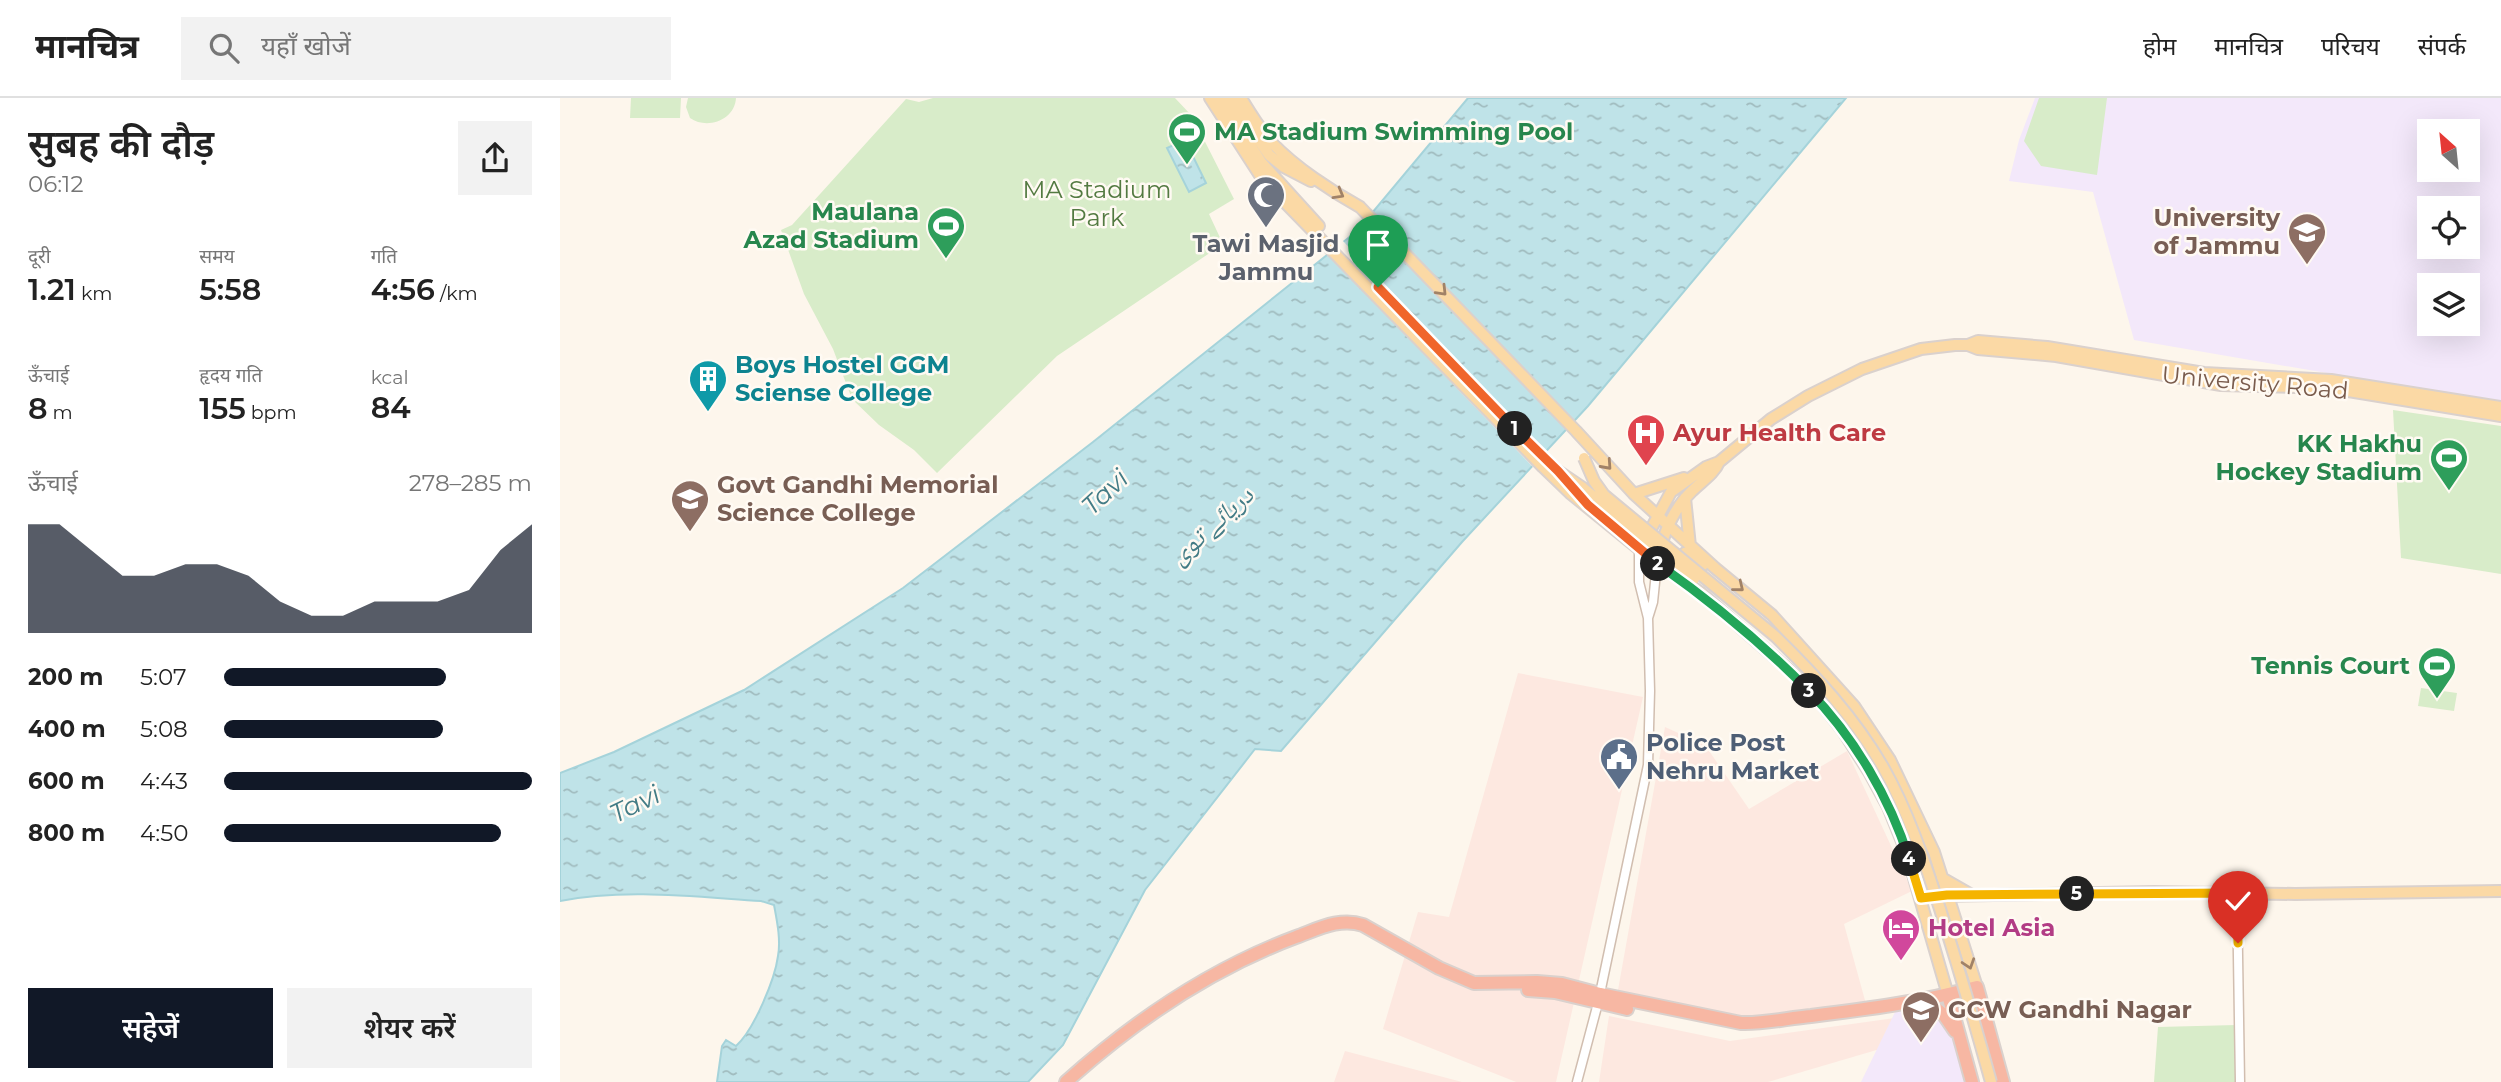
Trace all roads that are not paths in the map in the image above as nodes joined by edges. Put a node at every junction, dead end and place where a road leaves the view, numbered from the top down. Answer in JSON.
{"nodes":[{"id":1,"x":1210,"y":98,"type":"edge"},
{"id":2,"x":1220,"y":98,"type":"edge"},
{"id":3,"x":1236,"y":101,"type":"edge"},
{"id":4,"x":1319,"y":231,"type":"junction"},
{"id":5,"x":1968,"y":345,"type":"junction"},
{"id":6,"x":2501,"y":407,"type":"edge"},
{"id":7,"x":2501,"y":415,"type":"edge"},
{"id":8,"x":1578,"y":433,"type":"junction"},
{"id":9,"x":1719,"y":462,"type":"junction"},
{"id":10,"x":1546,"y":465,"type":"junction"},
{"id":11,"x":1558,"y":471,"type":"junction"},
{"id":12,"x":1698,"y":473,"type":"junction"},
{"id":13,"x":1634,"y":495,"type":"junction"},
{"id":14,"x":1685,"y":498,"type":"junction"},
{"id":15,"x":1588,"y":505,"type":"junction"},
{"id":16,"x":1656,"y":517,"type":"junction"},
{"id":17,"x":1669,"y":526,"type":"junction"},
{"id":18,"x":1690,"y":547,"type":"junction"},
{"id":19,"x":1639,"y":549,"type":"junction"},
{"id":20,"x":1657,"y":563,"type":"junction"},
{"id":21,"x":1715,"y":568,"type":"junction"},
{"id":22,"x":1679,"y":578,"type":"junction"},
{"id":23,"x":1648,"y":618,"type":"junction"},
{"id":24,"x":1942,"y":878,"type":"junction"},
{"id":25,"x":2501,"y":891,"type":"edge"},
{"id":26,"x":2237,"y":893,"type":"junction"},
{"id":27,"x":1947,"y":895,"type":"junction"},
{"id":28,"x":1975,"y":896,"type":"junction"},
{"id":29,"x":1921,"y":898,"type":"junction"},
{"id":30,"x":1954,"y":915,"type":"junction"},
{"id":31,"x":1977,"y":990,"type":"junction"},
{"id":32,"x":1949,"y":997,"type":"junction"},
{"id":33,"x":1599,"y":999,"type":"junction"},
{"id":34,"x":1930,"y":1003,"type":"junction"},
{"id":35,"x":1961,"y":1040,"type":"junction"},
{"id":36,"x":1066,"y":1082,"type":"edge"},
{"id":37,"x":1075,"y":1082,"type":"edge"},
{"id":38,"x":1577,"y":1082,"type":"edge"},
{"id":39,"x":1972,"y":1082,"type":"edge"},
{"id":40,"x":1985,"y":1082,"type":"edge"},
{"id":41,"x":1991,"y":1082,"type":"edge"},
{"id":42,"x":2003,"y":1082,"type":"edge"},
{"id":43,"x":2240,"y":1082,"type":"edge"}],
"edges":[{"from":1,"to":4,"type":"main road"},
{"from":2,"to":4,"type":"main road"},
{"from":3,"to":8,"type":"main road","one_way":true},
{"from":4,"to":10,"type":"main road"},
{"from":5,"to":6,"type":"main road","name":"University Road"},
{"from":5,"to":7,"type":"main road","name":"University Road"},
{"from":5,"to":9,"type":"main road","name":"University Road"},
{"from":8,"to":13,"type":"main road","one_way":true},
{"from":8,"to":41,"type":"main road","bridge":true},
{"from":9,"to":12,"type":"main road"},
{"from":9,"to":14,"type":"main road"},
{"from":10,"to":11,"type":"main road"},
{"from":10,"to":15,"type":"main road"},
{"from":11,"to":15,"type":"main road"},
{"from":11,"to":40,"type":"main road","bridge":true},
{"from":12,"to":13,"type":"main road"},
{"from":12,"to":16,"type":"main road"},
{"from":13,"to":16,"type":"main road"},
{"from":14,"to":17,"type":"main road"},
{"from":14,"to":18,"type":"main road"},
{"from":15,"to":19,"type":"main road"},
{"from":16,"to":17,"type":"main road"},
{"from":16,"to":19,"type":"main road"},
{"from":17,"to":18,"type":"main road"},
{"from":17,"to":20,"type":"main road"},
{"from":18,"to":21,"type":"main road"},
{"from":19,"to":20,"type":"main road"},
{"from":19,"to":23,"type":"street"},
{"from":20,"to":22,"type":"main road"},
{"from":20,"to":23,"type":"street"},
{"from":21,"to":22,"type":"main road"},
{"from":21,"to":24,"type":"main road","one_way":true},
{"from":22,"to":29,"type":"main road"},
{"from":23,"to":33,"type":"street"},
{"from":24,"to":27,"type":"main road"},
{"from":24,"to":28,"type":"main road"},
{"from":25,"to":26,"type":"main road"},
{"from":26,"to":28,"type":"main road"},
{"from":26,"to":43,"type":"street"},
{"from":27,"to":28,"type":"main road"},
{"from":27,"to":29,"type":"main road"},
{"from":27,"to":30,"type":"main road"},
{"from":28,"to":30,"type":"main road"},
{"from":29,"to":32,"type":"main road"},
{"from":30,"to":31,"type":"main road","one_way":true},
{"from":31,"to":32,"type":"highway"},
{"from":31,"to":42,"type":"highway"},
{"from":32,"to":33,"type":"highway"},
{"from":32,"to":34,"type":"highway"},
{"from":32,"to":35,"type":"highway"},
{"from":33,"to":34,"type":"highway"},
{"from":33,"to":36,"type":"highway"},
{"from":33,"to":37,"type":"highway"},
{"from":33,"to":38,"type":"street"},
{"from":34,"to":35,"type":"highway"},
{"from":35,"to":39,"type":"highway"}]}
